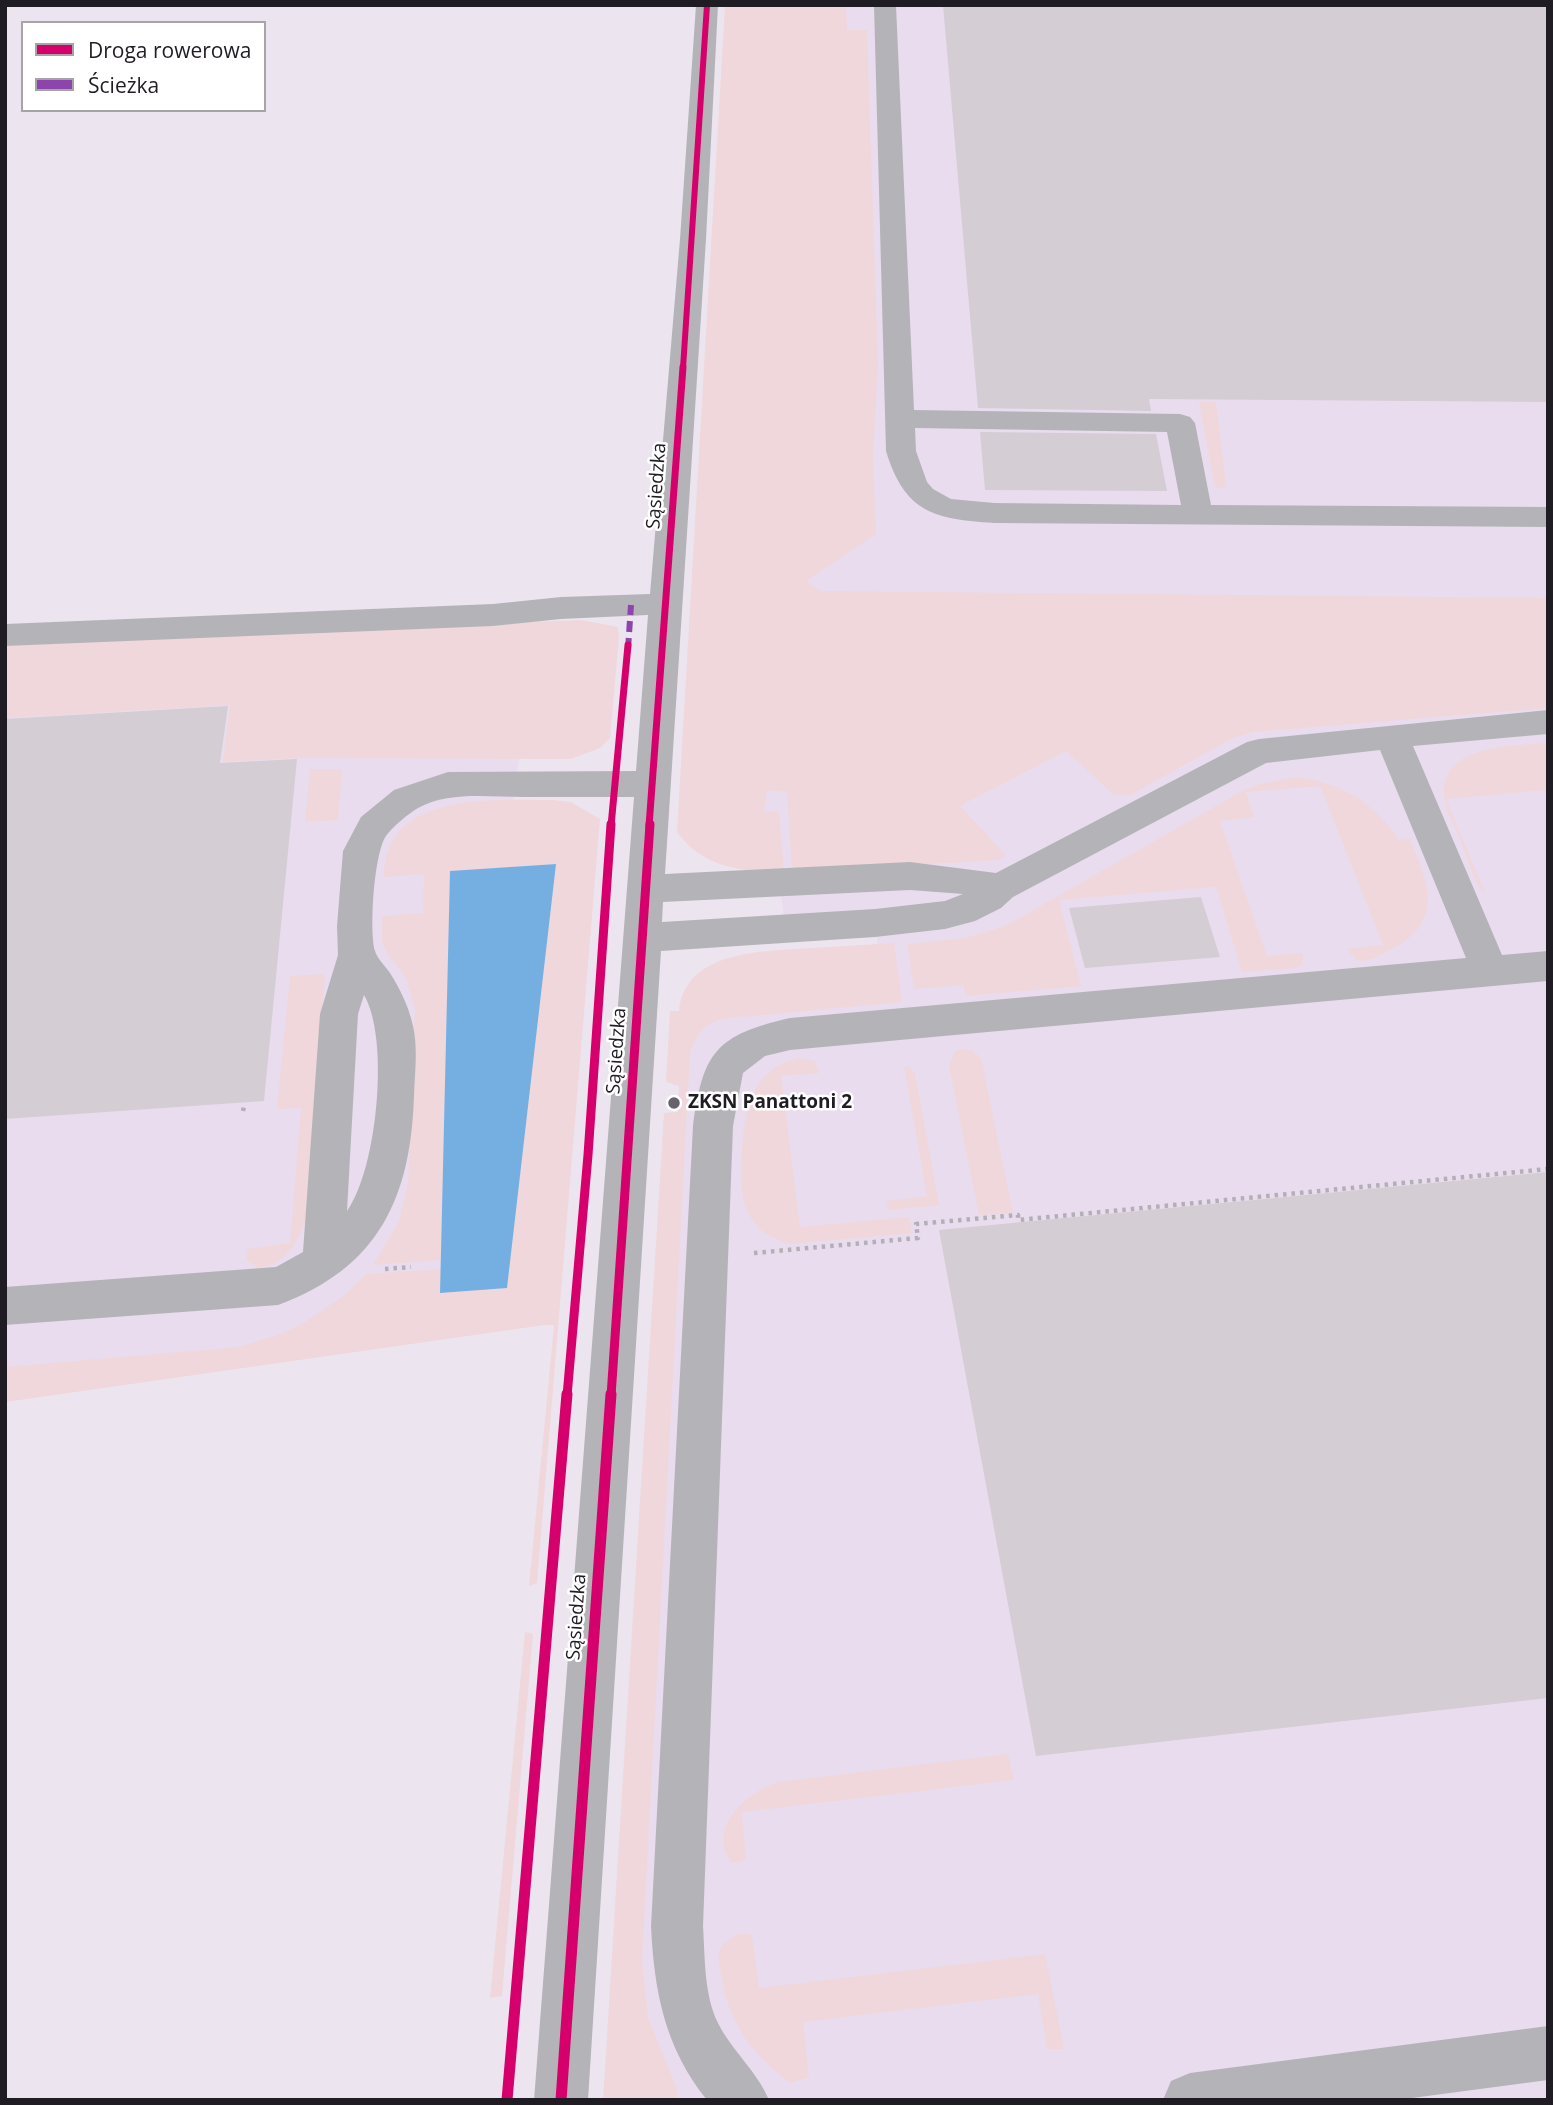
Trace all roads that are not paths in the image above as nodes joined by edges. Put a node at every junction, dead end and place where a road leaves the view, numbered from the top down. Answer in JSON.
{"nodes":[{"id":1,"x":706,"y":5,"type":"edge"},
{"id":2,"x":885,"y":5,"type":"edge"},
{"id":3,"x":900,"y":419,"type":"junction"},
{"id":4,"x":1198,"y":514,"type":"junction"},
{"id":5,"x":1548,"y":517,"type":"edge"},
{"id":6,"x":665,"y":604,"type":"junction"},
{"id":7,"x":5,"y":635,"type":"edge"},
{"id":8,"x":1548,"y":722,"type":"edge"},
{"id":9,"x":1392,"y":737,"type":"junction"},
{"id":10,"x":650,"y":784,"type":"junction"},
{"id":11,"x":1000,"y":887,"type":"junction"},
{"id":12,"x":645,"y":889,"type":"junction"},
{"id":13,"x":643,"y":938,"type":"junction"},
{"id":14,"x":357,"y":955,"type":"junction"},
{"id":15,"x":1548,"y":966,"type":"edge"},
{"id":16,"x":1490,"y":971,"type":"junction"},
{"id":17,"x":323,"y":1261,"type":"junction"},
{"id":18,"x":5,"y":1306,"type":"edge"},
{"id":19,"x":1548,"y":2053,"type":"edge"},
{"id":20,"x":561,"y":2100,"type":"edge"},
{"id":21,"x":742,"y":2100,"type":"edge"},
{"id":22,"x":1190,"y":2100,"type":"edge"}],
"edges":[{"from":1,"to":6,"type":"street","name":"Sąsiedzka"},
{"from":2,"to":3,"type":"street"},
{"from":3,"to":4,"type":"street"},
{"from":3,"to":4,"type":"street"},
{"from":4,"to":5,"type":"street"},
{"from":6,"to":7,"type":"street"},
{"from":6,"to":10,"type":"street","name":"Sąsiedzka"},
{"from":8,"to":9,"type":"street"},
{"from":9,"to":11,"type":"street"},
{"from":9,"to":16,"type":"street"},
{"from":10,"to":12,"type":"street","name":"Sąsiedzka"},
{"from":10,"to":14,"type":"street"},
{"from":11,"to":12,"type":"street"},
{"from":11,"to":13,"type":"street"},
{"from":12,"to":13,"type":"street","name":"Sąsiedzka"},
{"from":13,"to":20,"type":"street","name":"Sąsiedzka"},
{"from":14,"to":17,"type":"street"},
{"from":14,"to":17,"type":"street"},
{"from":15,"to":16,"type":"street"},
{"from":16,"to":21,"type":"street"},
{"from":17,"to":18,"type":"street"},
{"from":19,"to":22,"type":"street"}]}
